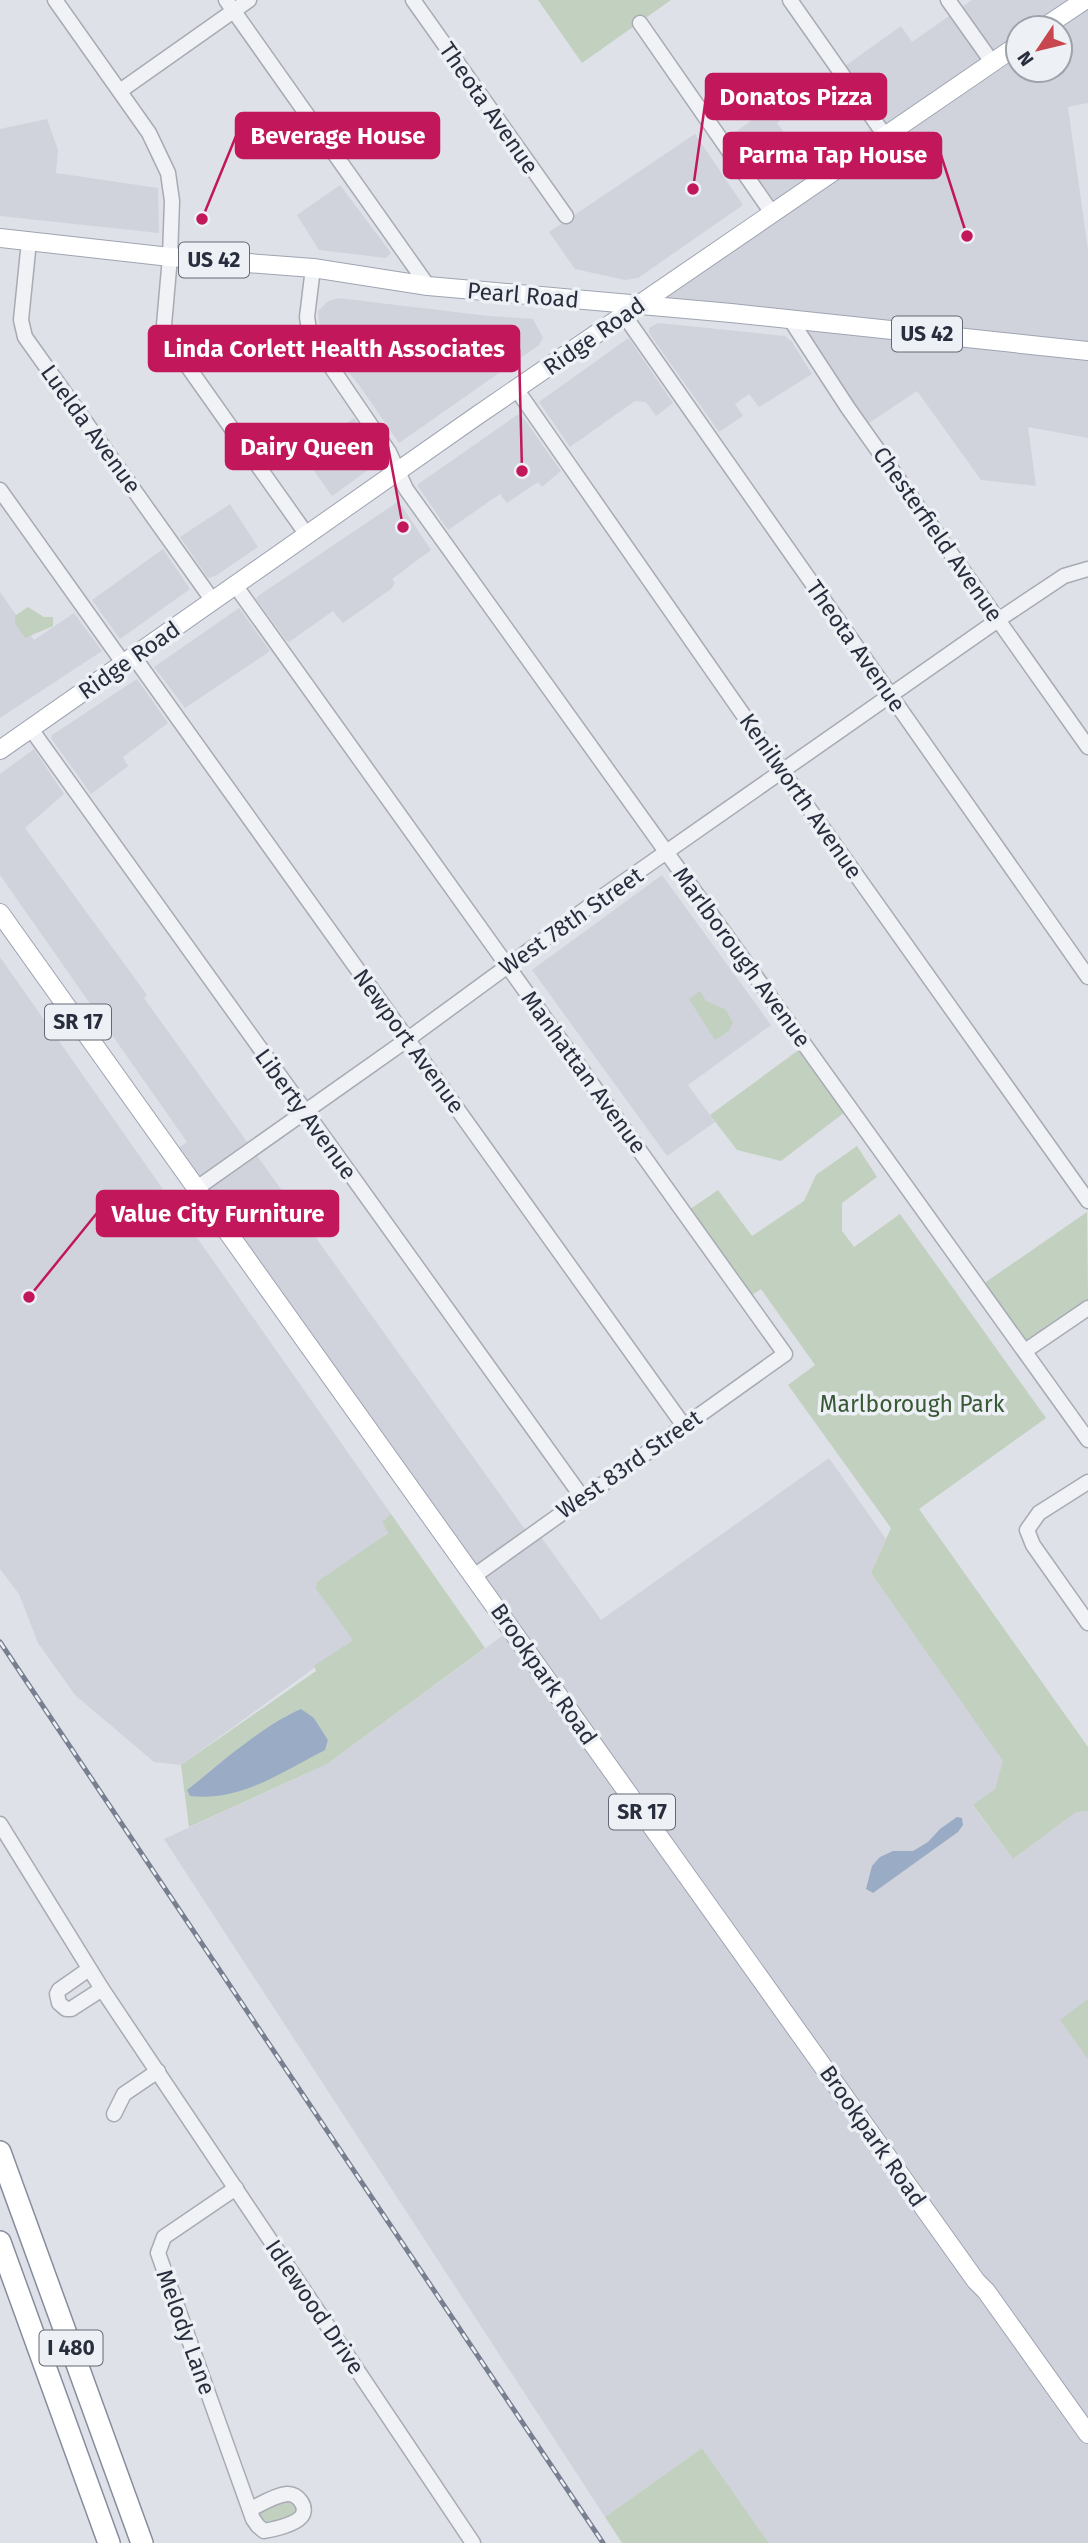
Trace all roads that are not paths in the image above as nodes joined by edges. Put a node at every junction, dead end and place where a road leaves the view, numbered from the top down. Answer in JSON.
{"nodes":[{"id":1,"x":55,"y":0,"type":"edge"},
{"id":2,"x":249,"y":0,"type":"edge"},
{"id":3,"x":413,"y":0,"type":"edge"},
{"id":4,"x":790,"y":0,"type":"edge"},
{"id":5,"x":948,"y":0,"type":"edge"},
{"id":6,"x":1085,"y":0,"type":"edge"},
{"id":7,"x":230,"y":5,"type":"edge"},
{"id":8,"x":1064,"y":14,"type":"edge"},
{"id":9,"x":640,"y":23,"type":"dead end"},
{"id":10,"x":1004,"y":54,"type":"edge"},
{"id":11,"x":992,"y":62,"type":"junction"},
{"id":12,"x":120,"y":91,"type":"junction"},
{"id":13,"x":886,"y":137,"type":"junction"},
{"id":14,"x":772,"y":213,"type":"junction"},
{"id":15,"x":566,"y":216,"type":"dead end"},
{"id":16,"x":0,"y":238,"type":"edge"},
{"id":17,"x":29,"y":241,"type":"junction"},
{"id":18,"x":170,"y":257,"type":"junction"},
{"id":19,"x":313,"y":268,"type":"junction"},
{"id":20,"x":428,"y":286,"type":"junction"},
{"id":21,"x":631,"y":310,"type":"junction"},
{"id":22,"x":790,"y":319,"type":"junction"},
{"id":23,"x":1088,"y":351,"type":"edge"},
{"id":24,"x":517,"y":390,"type":"junction"},
{"id":25,"x":398,"y":472,"type":"junction"},
{"id":26,"x":0,"y":490,"type":"edge"},
{"id":27,"x":307,"y":535,"type":"junction"},
{"id":28,"x":1088,"y":569,"type":"edge"},
{"id":29,"x":236,"y":585,"type":"junction"},
{"id":30,"x":213,"y":601,"type":"junction"},
{"id":31,"x":998,"y":620,"type":"junction"},
{"id":32,"x":129,"y":660,"type":"junction"},
{"id":33,"x":891,"y":697,"type":"junction"},
{"id":34,"x":31,"y":729,"type":"junction"},
{"id":35,"x":1088,"y":747,"type":"edge"},
{"id":36,"x":0,"y":750,"type":"edge"},
{"id":37,"x":783,"y":772,"type":"junction"},
{"id":38,"x":667,"y":853,"type":"junction"},
{"id":39,"x":0,"y":913,"type":"edge"},
{"id":40,"x":508,"y":965,"type":"junction"},
{"id":41,"x":1088,"y":976,"type":"edge"},
{"id":42,"x":408,"y":1039,"type":"junction"},
{"id":43,"x":305,"y":1112,"type":"junction"},
{"id":44,"x":197,"y":1188,"type":"junction"},
{"id":45,"x":1088,"y":1201,"type":"edge"},
{"id":46,"x":1088,"y":1308,"type":"edge"},
{"id":47,"x":1025,"y":1351,"type":"junction"},
{"id":48,"x":785,"y":1354,"type":"joint"},
{"id":49,"x":684,"y":1426,"type":"junction"},
{"id":50,"x":1088,"y":1440,"type":"edge"},
{"id":51,"x":1088,"y":1482,"type":"edge"},
{"id":52,"x":582,"y":1497,"type":"junction"},
{"id":53,"x":474,"y":1576,"type":"junction"},
{"id":54,"x":1088,"y":1623,"type":"edge"},
{"id":55,"x":0,"y":1824,"type":"edge"},
{"id":56,"x":89,"y":1969,"type":"junction"},
{"id":57,"x":102,"y":1989,"type":"junction"},
{"id":58,"x":158,"y":2071,"type":"junction"},
{"id":59,"x":114,"y":2115,"type":"dead end"},
{"id":60,"x":0,"y":2152,"type":"edge"},
{"id":61,"x":236,"y":2188,"type":"junction"},
{"id":62,"x":0,"y":2242,"type":"edge"},
{"id":63,"x":1088,"y":2434,"type":"edge"},
{"id":64,"x":251,"y":2509,"type":"dead end"},
{"id":65,"x":109,"y":2543,"type":"edge"},
{"id":66,"x":142,"y":2543,"type":"edge"},
{"id":67,"x":473,"y":2543,"type":"edge"}],
"edges":[{"from":1,"to":12,"type":"street"},
{"from":2,"to":7,"type":"street"},
{"from":3,"to":15,"type":"street","name":"Theota Avenue"},
{"from":4,"to":13,"type":"street"},
{"from":5,"to":11,"type":"street"},
{"from":6,"to":8,"type":"main road"},
{"from":7,"to":12,"type":"street"},
{"from":7,"to":20,"type":"street"},
{"from":9,"to":14,"type":"street"},
{"from":10,"to":11,"type":"main road","name":"Ridge Road"},
{"from":11,"to":13,"type":"main road","name":"Ridge Road"},
{"from":12,"to":18,"type":"street"},
{"from":13,"to":14,"type":"main road","name":"Ridge Road"},
{"from":14,"to":21,"type":"main road","name":"Ridge Road"},
{"from":16,"to":17,"type":"main road","name":"Pearl Road","number":"US 42"},
{"from":17,"to":18,"type":"main road","name":"Pearl Road","number":"US 42"},
{"from":17,"to":30,"type":"street","name":"Luelda Avenue"},
{"from":18,"to":19,"type":"main road","name":"Pearl Road","number":"US 42"},
{"from":18,"to":27,"type":"street"},
{"from":19,"to":20,"type":"main road","name":"Pearl Road","number":"US 42"},
{"from":19,"to":25,"type":"street","name":"Marlborough Avenue"},
{"from":20,"to":21,"type":"main road","name":"Pearl Road","number":"US 42"},
{"from":21,"to":22,"type":"main road","name":"Pearl Road","number":"US 42"},
{"from":21,"to":24,"type":"main road","name":"Ridge Road"},
{"from":21,"to":33,"type":"street","name":"Theota Avenue"},
{"from":22,"to":23,"type":"main road","name":"Pearl Road","number":"US 42"},
{"from":22,"to":31,"type":"street","name":"Chesterfield Avenue"},
{"from":24,"to":25,"type":"main road","name":"Ridge Road"},
{"from":24,"to":37,"type":"street","name":"Kenilworth Avenue"},
{"from":25,"to":27,"type":"main road","name":"Ridge Road"},
{"from":25,"to":38,"type":"street","name":"Marlborough Avenue"},
{"from":26,"to":32,"type":"street","name":"Newport Avenue"},
{"from":27,"to":29,"type":"main road","name":"Ridge Road"},
{"from":28,"to":31,"type":"street","name":"West 78th Street"},
{"from":29,"to":30,"type":"main road","name":"Ridge Road"},
{"from":29,"to":40,"type":"street","name":"Manhattan Avenue"},
{"from":30,"to":32,"type":"main road","name":"Ridge Road"},
{"from":31,"to":33,"type":"street","name":"West 78th Street"},
{"from":31,"to":35,"type":"street","name":"Chesterfield Avenue"},
{"from":32,"to":34,"type":"main road","name":"Ridge Road"},
{"from":32,"to":42,"type":"street","name":"Newport Avenue"},
{"from":33,"to":37,"type":"street","name":"West 78th Street"},
{"from":33,"to":41,"type":"street","name":"Theota Avenue"},
{"from":34,"to":36,"type":"main road","name":"Ridge Road"},
{"from":34,"to":43,"type":"street","name":"Liberty Avenue"},
{"from":37,"to":38,"type":"street","name":"West 78th Street"},
{"from":37,"to":45,"type":"street","name":"Kenilworth Avenue"},
{"from":38,"to":40,"type":"street","name":"West 78th Street"},
{"from":38,"to":47,"type":"street","name":"Marlborough Avenue"},
{"from":39,"to":44,"type":"main road","name":"Brookpark Road","number":"SR 17"},
{"from":40,"to":42,"type":"street","name":"West 78th Street"},
{"from":40,"to":48,"type":"street","name":"Manhattan Avenue"},
{"from":42,"to":43,"type":"street","name":"West 78th Street"},
{"from":42,"to":49,"type":"street","name":"Newport Avenue"},
{"from":43,"to":44,"type":"street","name":"West 78th Street"},
{"from":43,"to":52,"type":"street","name":"Liberty Avenue"},
{"from":44,"to":53,"type":"main road","name":"Brookpark Road","number":"SR 17"},
{"from":46,"to":47,"type":"street"},
{"from":47,"to":50,"type":"street","name":"Marlborough Avenue"},
{"from":48,"to":49,"type":"street","name":"West 83rd Street"},
{"from":49,"to":52,"type":"street","name":"West 83rd Street"},
{"from":51,"to":54,"type":"street"},
{"from":52,"to":53,"type":"street","name":"West 83rd Street"},
{"from":53,"to":63,"type":"main road","name":"Brookpark Road","number":"SR 17"},
{"from":55,"to":56,"type":"street","name":"Idlewood Drive"},
{"from":56,"to":57,"type":"street","name":"Idlewood Drive"},
{"from":56,"to":57,"type":"street"},
{"from":57,"to":58,"type":"street","name":"Idlewood Drive"},
{"from":58,"to":59,"type":"street"},
{"from":58,"to":61,"type":"street","name":"Idlewood Drive"},
{"from":60,"to":66,"type":"highway","number":"I 480"},
{"from":61,"to":64,"type":"street","name":"Melody Lane"},
{"from":61,"to":67,"type":"street","name":"Idlewood Drive"},
{"from":62,"to":65,"type":"highway","number":"I 480"}]}
